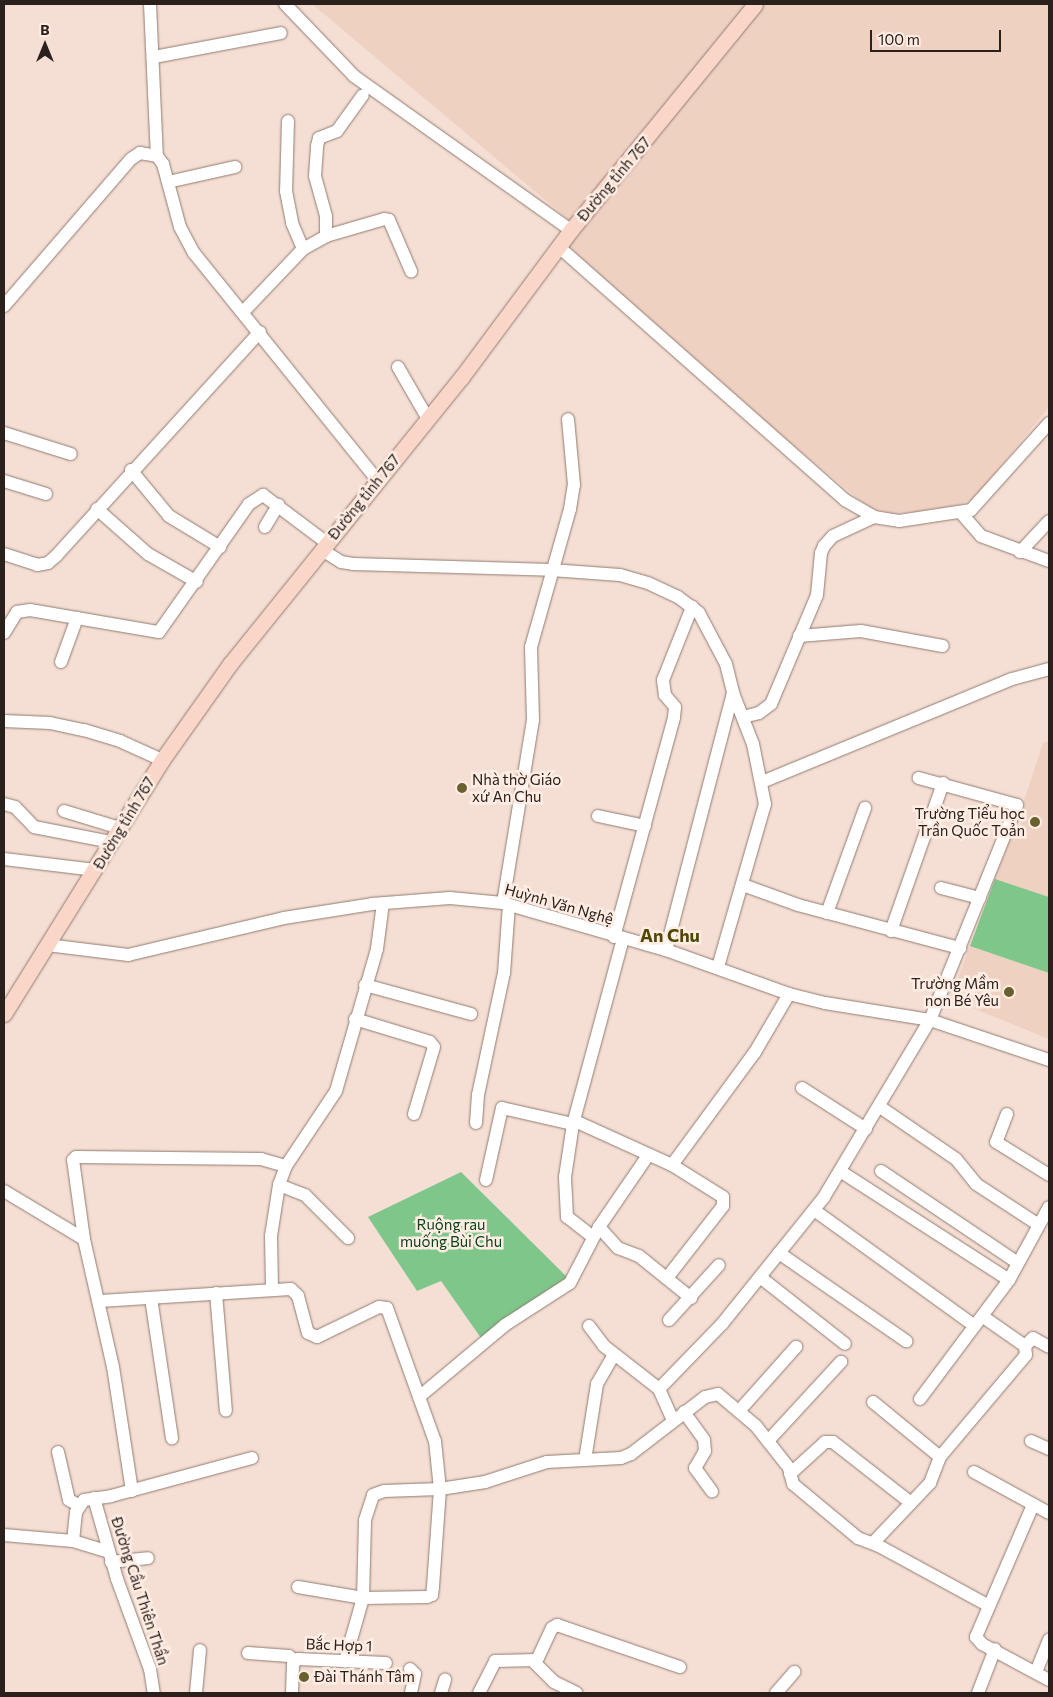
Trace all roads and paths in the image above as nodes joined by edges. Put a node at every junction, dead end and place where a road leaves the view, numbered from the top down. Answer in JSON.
{"nodes":[{"id":1,"x":150,"y":4,"type":"edge"},
{"id":2,"x":285,"y":4,"type":"edge"},
{"id":3,"x":755,"y":4,"type":"edge"},
{"id":4,"x":281,"y":33,"type":"dead end"},
{"id":5,"x":154,"y":57,"type":"junction"},
{"id":6,"x":363,"y":95,"type":"dead end"},
{"id":7,"x":288,"y":122,"type":"dead end"},
{"id":8,"x":157,"y":156,"type":"junction"},
{"id":9,"x":235,"y":168,"type":"dead end"},
{"id":10,"x":168,"y":182,"type":"junction"},
{"id":11,"x":571,"y":230,"type":"junction"},
{"id":12,"x":326,"y":236,"type":"junction"},
{"id":13,"x":559,"y":247,"type":"junction"},
{"id":14,"x":303,"y":249,"type":"junction"},
{"id":15,"x":411,"y":271,"type":"dead end"},
{"id":16,"x":6,"y":299,"type":"edge"},
{"id":17,"x":243,"y":312,"type":"junction"},
{"id":18,"x":260,"y":332,"type":"junction"},
{"id":19,"x":398,"y":367,"type":"dead end"},
{"id":20,"x":568,"y":419,"type":"dead end"},
{"id":21,"x":428,"y":420,"type":"junction"},
{"id":22,"x":1049,"y":423,"type":"edge"},
{"id":23,"x":4,"y":433,"type":"edge"},
{"id":24,"x":71,"y":454,"type":"dead end"},
{"id":25,"x":131,"y":470,"type":"junction"},
{"id":26,"x":377,"y":480,"type":"junction"},
{"id":27,"x":4,"y":481,"type":"edge"},
{"id":28,"x":46,"y":494,"type":"dead end"},
{"id":29,"x":278,"y":505,"type":"junction"},
{"id":30,"x":97,"y":509,"type":"junction"},
{"id":31,"x":962,"y":514,"type":"junction"},
{"id":32,"x":874,"y":517,"type":"junction"},
{"id":33,"x":1049,"y":521,"type":"edge"},
{"id":34,"x":265,"y":527,"type":"dead end"},
{"id":35,"x":324,"y":546,"type":"junction"},
{"id":36,"x":220,"y":547,"type":"junction"},
{"id":37,"x":1020,"y":552,"type":"junction"},
{"id":38,"x":4,"y":554,"type":"edge"},
{"id":39,"x":1049,"y":562,"type":"edge"},
{"id":40,"x":551,"y":570,"type":"junction"},
{"id":41,"x":197,"y":582,"type":"junction"},
{"id":42,"x":692,"y":607,"type":"junction"},
{"id":43,"x":77,"y":618,"type":"junction"},
{"id":44,"x":4,"y":633,"type":"edge"},
{"id":45,"x":799,"y":636,"type":"junction"},
{"id":46,"x":943,"y":646,"type":"dead end"},
{"id":47,"x":61,"y":662,"type":"dead end"},
{"id":48,"x":1049,"y":669,"type":"edge"},
{"id":49,"x":733,"y":693,"type":"junction"},
{"id":50,"x":743,"y":717,"type":"junction"},
{"id":51,"x":4,"y":721,"type":"edge"},
{"id":52,"x":162,"y":760,"type":"junction"},
{"id":53,"x":919,"y":778,"type":"dead end"},
{"id":54,"x":762,"y":782,"type":"junction"},
{"id":55,"x":943,"y":783,"type":"junction"},
{"id":56,"x":4,"y":804,"type":"edge"},
{"id":57,"x":865,"y":808,"type":"dead end"},
{"id":58,"x":64,"y":811,"type":"dead end"},
{"id":59,"x":598,"y":816,"type":"dead end"},
{"id":60,"x":645,"y":826,"type":"junction"},
{"id":61,"x":120,"y":828,"type":"junction"},
{"id":62,"x":111,"y":842,"type":"junction"},
{"id":63,"x":4,"y":860,"type":"edge"},
{"id":64,"x":95,"y":870,"type":"junction"},
{"id":65,"x":743,"y":885,"type":"junction"},
{"id":66,"x":941,"y":888,"type":"dead end"},
{"id":67,"x":980,"y":898,"type":"junction"},
{"id":68,"x":383,"y":903,"type":"junction"},
{"id":69,"x":506,"y":904,"type":"junction"},
{"id":70,"x":827,"y":913,"type":"junction"},
{"id":71,"x":890,"y":931,"type":"junction"},
{"id":72,"x":619,"y":938,"type":"junction"},
{"id":73,"x":47,"y":945,"type":"junction"},
{"id":74,"x":960,"y":948,"type":"junction"},
{"id":75,"x":666,"y":950,"type":"junction"},
{"id":76,"x":718,"y":967,"type":"junction"},
{"id":77,"x":365,"y":985,"type":"junction"},
{"id":78,"x":789,"y":994,"type":"junction"},
{"id":79,"x":4,"y":1014,"type":"edge"},
{"id":80,"x":471,"y":1014,"type":"dead end"},
{"id":81,"x":355,"y":1019,"type":"junction"},
{"id":82,"x":930,"y":1020,"type":"junction"},
{"id":83,"x":1049,"y":1060,"type":"edge"},
{"id":84,"x":802,"y":1088,"type":"dead end"},
{"id":85,"x":880,"y":1107,"type":"junction"},
{"id":86,"x":414,"y":1114,"type":"dead end"},
{"id":87,"x":1007,"y":1114,"type":"dead end"},
{"id":88,"x":476,"y":1123,"type":"dead end"},
{"id":89,"x":574,"y":1123,"type":"junction"},
{"id":90,"x":866,"y":1129,"type":"junction"},
{"id":91,"x":649,"y":1154,"type":"junction"},
{"id":92,"x":672,"y":1165,"type":"junction"},
{"id":93,"x":286,"y":1166,"type":"junction"},
{"id":94,"x":881,"y":1170,"type":"dead end"},
{"id":95,"x":840,"y":1171,"type":"junction"},
{"id":96,"x":1049,"y":1175,"type":"edge"},
{"id":97,"x":486,"y":1180,"type":"dead end"},
{"id":98,"x":279,"y":1185,"type":"junction"},
{"id":99,"x":4,"y":1191,"type":"edge"},
{"id":100,"x":1049,"y":1207,"type":"edge"},
{"id":101,"x":814,"y":1210,"type":"junction"},
{"id":102,"x":1039,"y":1225,"type":"junction"},
{"id":103,"x":596,"y":1232,"type":"junction"},
{"id":104,"x":84,"y":1238,"type":"junction"},
{"id":105,"x":348,"y":1238,"type":"dead end"},
{"id":106,"x":779,"y":1253,"type":"junction"},
{"id":107,"x":1018,"y":1263,"type":"junction"},
{"id":108,"x":719,"y":1265,"type":"dead end"},
{"id":109,"x":760,"y":1277,"type":"junction"},
{"id":110,"x":667,"y":1278,"type":"junction"},
{"id":111,"x":1009,"y":1280,"type":"junction"},
{"id":112,"x":272,"y":1288,"type":"junction"},
{"id":113,"x":216,"y":1293,"type":"junction"},
{"id":114,"x":151,"y":1298,"type":"junction"},
{"id":115,"x":691,"y":1298,"type":"junction"},
{"id":116,"x":100,"y":1301,"type":"junction"},
{"id":117,"x":669,"y":1320,"type":"dead end"},
{"id":118,"x":978,"y":1321,"type":"junction"},
{"id":119,"x":589,"y":1326,"type":"dead end"},
{"id":120,"x":906,"y":1341,"type":"dead end"},
{"id":121,"x":845,"y":1344,"type":"dead end"},
{"id":122,"x":1025,"y":1346,"type":"junction"},
{"id":123,"x":796,"y":1347,"type":"dead end"},
{"id":124,"x":1049,"y":1347,"type":"edge"},
{"id":125,"x":614,"y":1354,"type":"junction"},
{"id":126,"x":841,"y":1362,"type":"dead end"},
{"id":127,"x":659,"y":1389,"type":"junction"},
{"id":128,"x":419,"y":1398,"type":"junction"},
{"id":129,"x":920,"y":1399,"type":"dead end"},
{"id":130,"x":873,"y":1402,"type":"dead end"},
{"id":131,"x":226,"y":1410,"type":"dead end"},
{"id":132,"x":740,"y":1411,"type":"junction"},
{"id":133,"x":684,"y":1412,"type":"junction"},
{"id":134,"x":673,"y":1420,"type":"junction"},
{"id":135,"x":172,"y":1438,"type":"dead end"},
{"id":136,"x":768,"y":1441,"type":"junction"},
{"id":137,"x":1032,"y":1441,"type":"dead end"},
{"id":138,"x":1049,"y":1449,"type":"edge"},
{"id":139,"x":58,"y":1452,"type":"dead end"},
{"id":140,"x":940,"y":1457,"type":"junction"},
{"id":141,"x":252,"y":1458,"type":"dead end"},
{"id":142,"x":585,"y":1460,"type":"junction"},
{"id":143,"x":974,"y":1472,"type":"dead end"},
{"id":144,"x":790,"y":1474,"type":"junction"},
{"id":145,"x":440,"y":1489,"type":"junction"},
{"id":146,"x":132,"y":1490,"type":"junction"},
{"id":147,"x":712,"y":1491,"type":"dead end"},
{"id":148,"x":94,"y":1498,"type":"junction"},
{"id":149,"x":911,"y":1503,"type":"junction"},
{"id":150,"x":78,"y":1505,"type":"junction"},
{"id":151,"x":1033,"y":1505,"type":"junction"},
{"id":152,"x":1049,"y":1512,"type":"edge"},
{"id":153,"x":4,"y":1535,"type":"edge"},
{"id":154,"x":73,"y":1541,"type":"junction"},
{"id":155,"x":873,"y":1544,"type":"junction"},
{"id":156,"x":109,"y":1557,"type":"junction"},
{"id":157,"x":148,"y":1558,"type":"dead end"},
{"id":158,"x":298,"y":1587,"type":"dead end"},
{"id":159,"x":363,"y":1598,"type":"junction"},
{"id":160,"x":989,"y":1606,"type":"junction"},
{"id":161,"x":1049,"y":1640,"type":"edge"},
{"id":162,"x":995,"y":1649,"type":"junction"},
{"id":163,"x":200,"y":1650,"type":"dead end"},
{"id":164,"x":248,"y":1653,"type":"dead end"},
{"id":165,"x":295,"y":1661,"type":"junction"},
{"id":166,"x":344,"y":1661,"type":"junction"},
{"id":167,"x":386,"y":1662,"type":"dead end"},
{"id":168,"x":534,"y":1662,"type":"junction"},
{"id":169,"x":680,"y":1667,"type":"dead end"},
{"id":170,"x":410,"y":1669,"type":"dead end"},
{"id":171,"x":794,"y":1672,"type":"dead end"},
{"id":172,"x":1036,"y":1672,"type":"junction"},
{"id":173,"x":445,"y":1680,"type":"dead end"},
{"id":174,"x":1049,"y":1680,"type":"edge"},
{"id":175,"x":154,"y":1693,"type":"edge"},
{"id":176,"x":196,"y":1693,"type":"edge"},
{"id":177,"x":292,"y":1693,"type":"edge"},
{"id":178,"x":411,"y":1693,"type":"edge"},
{"id":179,"x":441,"y":1693,"type":"edge"},
{"id":180,"x":479,"y":1693,"type":"edge"},
{"id":181,"x":577,"y":1693,"type":"edge"},
{"id":182,"x":776,"y":1693,"type":"edge"},
{"id":183,"x":978,"y":1693,"type":"edge"}],
"edges":[{"from":1,"to":5,"type":"street"},
{"from":2,"to":11,"type":"street"},
{"from":3,"to":11,"type":"main road","name":"Đường tỉnh 767"},
{"from":4,"to":5,"type":"street"},
{"from":5,"to":8,"type":"street"},
{"from":6,"to":12,"type":"street"},
{"from":7,"to":14,"type":"street"},
{"from":8,"to":10,"type":"street"},
{"from":8,"to":16,"type":"street"},
{"from":9,"to":10,"type":"street"},
{"from":10,"to":17,"type":"street"},
{"from":11,"to":13,"type":"main road","name":"Đường tỉnh 767"},
{"from":12,"to":14,"type":"street"},
{"from":12,"to":15,"type":"street"},
{"from":13,"to":21,"type":"main road","name":"Đường tỉnh 767"},
{"from":13,"to":32,"type":"street"},
{"from":14,"to":17,"type":"street"},
{"from":17,"to":18,"type":"street"},
{"from":18,"to":25,"type":"street"},
{"from":18,"to":26,"type":"street"},
{"from":19,"to":21,"type":"street"},
{"from":20,"to":40,"type":"street"},
{"from":21,"to":26,"type":"main road","name":"Đường tỉnh 767"},
{"from":22,"to":31,"type":"street"},
{"from":23,"to":24,"type":"street"},
{"from":25,"to":30,"type":"street"},
{"from":25,"to":36,"type":"street"},
{"from":26,"to":35,"type":"main road","name":"Đường tỉnh 767"},
{"from":27,"to":28,"type":"street"},
{"from":29,"to":34,"type":"street"},
{"from":29,"to":35,"type":"street"},
{"from":29,"to":36,"type":"street"},
{"from":30,"to":38,"type":"street"},
{"from":30,"to":41,"type":"street"},
{"from":31,"to":32,"type":"street"},
{"from":31,"to":37,"type":"street"},
{"from":32,"to":45,"type":"street"},
{"from":33,"to":37,"type":"street"},
{"from":35,"to":40,"type":"street"},
{"from":35,"to":52,"type":"main road","name":"Đường tỉnh 767"},
{"from":36,"to":41,"type":"street"},
{"from":37,"to":39,"type":"street"},
{"from":40,"to":42,"type":"street"},
{"from":40,"to":69,"type":"street"},
{"from":41,"to":43,"type":"street"},
{"from":42,"to":49,"type":"street"},
{"from":42,"to":60,"type":"street"},
{"from":43,"to":44,"type":"street"},
{"from":43,"to":47,"type":"street"},
{"from":45,"to":46,"type":"street"},
{"from":45,"to":50,"type":"street"},
{"from":48,"to":54,"type":"street"},
{"from":49,"to":50,"type":"street"},
{"from":49,"to":75,"type":"street"},
{"from":50,"to":54,"type":"street"},
{"from":51,"to":52,"type":"street"},
{"from":52,"to":61,"type":"main road","name":"Đường tỉnh 767"},
{"from":53,"to":55,"type":"street"},
{"from":54,"to":65,"type":"street"},
{"from":55,"to":67,"type":"street"},
{"from":55,"to":71,"type":"street"},
{"from":56,"to":62,"type":"street"},
{"from":57,"to":70,"type":"street"},
{"from":58,"to":61,"type":"street"},
{"from":59,"to":60,"type":"street"},
{"from":60,"to":72,"type":"street"},
{"from":61,"to":62,"type":"main road","name":"Đường tỉnh 767"},
{"from":62,"to":64,"type":"main road","name":"Đường tỉnh 767"},
{"from":63,"to":64,"type":"street"},
{"from":64,"to":73,"type":"main road","name":"Đường tỉnh 767"},
{"from":65,"to":70,"type":"street"},
{"from":65,"to":76,"type":"street"},
{"from":66,"to":67,"type":"street"},
{"from":67,"to":74,"type":"street"},
{"from":68,"to":69,"type":"street","name":"Huỳnh Văn Nghệ"},
{"from":68,"to":73,"type":"street","name":"Huỳnh Văn Nghệ"},
{"from":68,"to":77,"type":"street"},
{"from":69,"to":72,"type":"street","name":"Huỳnh Văn Nghệ"},
{"from":69,"to":88,"type":"street"},
{"from":70,"to":71,"type":"street"},
{"from":71,"to":74,"type":"street"},
{"from":72,"to":75,"type":"street","name":"Huỳnh Văn Nghệ"},
{"from":72,"to":89,"type":"street"},
{"from":73,"to":79,"type":"main road","name":"Đường tỉnh 767"},
{"from":74,"to":82,"type":"street"},
{"from":75,"to":76,"type":"street","name":"Huỳnh Văn Nghệ"},
{"from":76,"to":78,"type":"street","name":"Huỳnh Văn Nghệ"},
{"from":77,"to":80,"type":"street"},
{"from":77,"to":81,"type":"street"},
{"from":78,"to":82,"type":"street","name":"Huỳnh Văn Nghệ"},
{"from":78,"to":92,"type":"street"},
{"from":81,"to":86,"type":"street"},
{"from":81,"to":93,"type":"street"},
{"from":82,"to":83,"type":"street","name":"Huỳnh Văn Nghệ"},
{"from":82,"to":85,"type":"street"},
{"from":84,"to":90,"type":"street"},
{"from":85,"to":90,"type":"street"},
{"from":85,"to":102,"type":"street"},
{"from":87,"to":96,"type":"street"},
{"from":89,"to":91,"type":"street"},
{"from":89,"to":97,"type":"street"},
{"from":89,"to":103,"type":"street"},
{"from":90,"to":95,"type":"street"},
{"from":91,"to":92,"type":"street"},
{"from":91,"to":103,"type":"street"},
{"from":92,"to":110,"type":"street"},
{"from":93,"to":98,"type":"street"},
{"from":93,"to":104,"type":"street"},
{"from":94,"to":107,"type":"street"},
{"from":95,"to":101,"type":"street"},
{"from":95,"to":111,"type":"street"},
{"from":98,"to":105,"type":"street"},
{"from":98,"to":112,"type":"street"},
{"from":99,"to":104,"type":"street"},
{"from":100,"to":102,"type":"street"},
{"from":101,"to":106,"type":"street"},
{"from":101,"to":118,"type":"street"},
{"from":102,"to":107,"type":"street"},
{"from":103,"to":110,"type":"street"},
{"from":103,"to":128,"type":"street"},
{"from":104,"to":116,"type":"street"},
{"from":106,"to":109,"type":"street"},
{"from":106,"to":120,"type":"street"},
{"from":107,"to":111,"type":"street"},
{"from":108,"to":115,"type":"street"},
{"from":109,"to":121,"type":"street"},
{"from":109,"to":127,"type":"street"},
{"from":110,"to":115,"type":"street"},
{"from":111,"to":118,"type":"street"},
{"from":112,"to":113,"type":"street"},
{"from":112,"to":128,"type":"street"},
{"from":113,"to":114,"type":"street"},
{"from":113,"to":131,"type":"street"},
{"from":114,"to":116,"type":"street"},
{"from":114,"to":135,"type":"street"},
{"from":115,"to":117,"type":"street"},
{"from":116,"to":146,"type":"street"},
{"from":118,"to":122,"type":"street"},
{"from":118,"to":129,"type":"street"},
{"from":119,"to":125,"type":"street"},
{"from":122,"to":124,"type":"street"},
{"from":122,"to":140,"type":"street"},
{"from":123,"to":132,"type":"street"},
{"from":125,"to":127,"type":"street"},
{"from":125,"to":142,"type":"street"},
{"from":126,"to":136,"type":"street"},
{"from":127,"to":134,"type":"street"},
{"from":128,"to":145,"type":"street"},
{"from":130,"to":140,"type":"street"},
{"from":132,"to":133,"type":"street"},
{"from":132,"to":136,"type":"street"},
{"from":133,"to":134,"type":"street"},
{"from":133,"to":147,"type":"street"},
{"from":134,"to":142,"type":"street"},
{"from":136,"to":144,"type":"street"},
{"from":137,"to":138,"type":"street"},
{"from":139,"to":150,"type":"street"},
{"from":140,"to":149,"type":"street"},
{"from":141,"to":146,"type":"street"},
{"from":142,"to":145,"type":"street"},
{"from":143,"to":151,"type":"street"},
{"from":144,"to":149,"type":"street"},
{"from":144,"to":155,"type":"street"},
{"from":145,"to":159,"type":"street"},
{"from":145,"to":159,"type":"street"},
{"from":146,"to":148,"type":"street"},
{"from":148,"to":150,"type":"street"},
{"from":148,"to":156,"type":"street","name":"Đường Cầu Thiên Thần"},
{"from":149,"to":155,"type":"street"},
{"from":150,"to":154,"type":"street"},
{"from":151,"to":152,"type":"street"},
{"from":151,"to":160,"type":"street"},
{"from":153,"to":154,"type":"street"},
{"from":154,"to":156,"type":"street"},
{"from":155,"to":160,"type":"street"},
{"from":156,"to":157,"type":"street"},
{"from":156,"to":175,"type":"street","name":"Đường Cầu Thiên Thần"},
{"from":158,"to":159,"type":"street"},
{"from":159,"to":166,"type":"street"},
{"from":160,"to":162,"type":"street"},
{"from":161,"to":172,"type":"street"},
{"from":162,"to":172,"type":"street"},
{"from":162,"to":183,"type":"street"},
{"from":163,"to":176,"type":"street"},
{"from":164,"to":165,"type":"street"},
{"from":165,"to":166,"type":"street","name":"Bắc Hợp 1"},
{"from":165,"to":177,"type":"street","name":"Bắc Hợp 1"},
{"from":166,"to":167,"type":"street","name":"Bắc Hợp 1"},
{"from":168,"to":169,"type":"street"},
{"from":168,"to":180,"type":"street"},
{"from":168,"to":181,"type":"street"},
{"from":170,"to":178,"type":"street"},
{"from":171,"to":182,"type":"street"},
{"from":172,"to":174,"type":"street"},
{"from":173,"to":179,"type":"street"}]}
